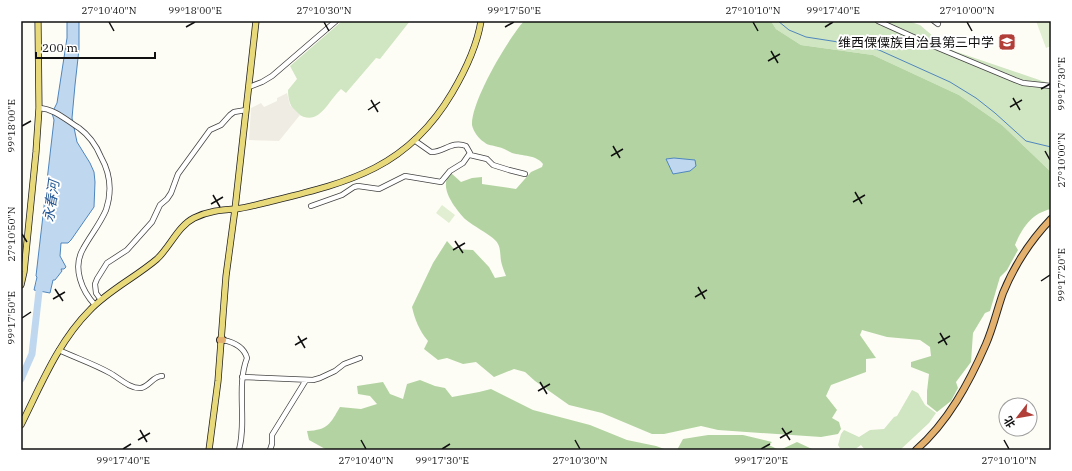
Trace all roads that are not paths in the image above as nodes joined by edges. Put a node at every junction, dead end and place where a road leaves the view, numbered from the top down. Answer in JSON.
{"nodes":[{"id":1,"x":38,"y":21,"type":"edge"},
{"id":2,"x":256,"y":21,"type":"edge"},
{"id":3,"x":336,"y":21,"type":"edge"},
{"id":4,"x":481,"y":21,"type":"edge"},
{"id":5,"x":878,"y":21,"type":"edge"},
{"id":6,"x":1051,"y":86,"type":"edge"},
{"id":7,"x":249,"y":87,"type":"junction"},
{"id":8,"x":39,"y":108,"type":"junction"},
{"id":9,"x":246,"y":110,"type":"junction"},
{"id":10,"x":414,"y":140,"type":"junction"},
{"id":11,"x":470,"y":155,"type":"junction"},
{"id":12,"x":525,"y":174,"type":"dead end"},
{"id":13,"x":311,"y":206,"type":"dead end"},
{"id":14,"x":235,"y":209,"type":"junction"},
{"id":15,"x":1051,"y":219,"type":"edge"},
{"id":16,"x":21,"y":285,"type":"edge"},
{"id":17,"x":101,"y":300,"type":"junction"},
{"id":18,"x":95,"y":305,"type":"junction"},
{"id":19,"x":222,"y":340,"type":"junction"},
{"id":20,"x":59,"y":350,"type":"junction"},
{"id":21,"x":360,"y":358,"type":"dead end"},
{"id":22,"x":162,"y":376,"type":"dead end"},
{"id":23,"x":242,"y":377,"type":"junction"},
{"id":24,"x":306,"y":380,"type":"junction"},
{"id":25,"x":21,"y":425,"type":"edge"},
{"id":26,"x":211,"y":450,"type":"edge"},
{"id":27,"x":239,"y":450,"type":"edge"},
{"id":28,"x":270,"y":450,"type":"edge"},
{"id":29,"x":916,"y":450,"type":"edge"}],
"edges":[{"from":1,"to":8,"type":"main road"},
{"from":2,"to":7,"type":"main road"},
{"from":3,"to":7,"type":"street"},
{"from":4,"to":10,"type":"main road"},
{"from":5,"to":6,"type":"street"},
{"from":7,"to":9,"type":"main road"},
{"from":8,"to":16,"type":"main road"},
{"from":8,"to":18,"type":"street"},
{"from":9,"to":14,"type":"main road"},
{"from":9,"to":17,"type":"street"},
{"from":10,"to":11,"type":"street"},
{"from":10,"to":14,"type":"main road"},
{"from":11,"to":12,"type":"street"},
{"from":11,"to":13,"type":"street"},
{"from":14,"to":17,"type":"main road"},
{"from":14,"to":19,"type":"main road"},
{"from":15,"to":29,"type":"highway"},
{"from":17,"to":18,"type":"main road"},
{"from":18,"to":20,"type":"main road"},
{"from":19,"to":23,"type":"street"},
{"from":19,"to":26,"type":"main road"},
{"from":20,"to":22,"type":"street"},
{"from":20,"to":25,"type":"main road"},
{"from":21,"to":24,"type":"street"},
{"from":23,"to":24,"type":"street"},
{"from":23,"to":27,"type":"street"},
{"from":24,"to":28,"type":"street"}]}
